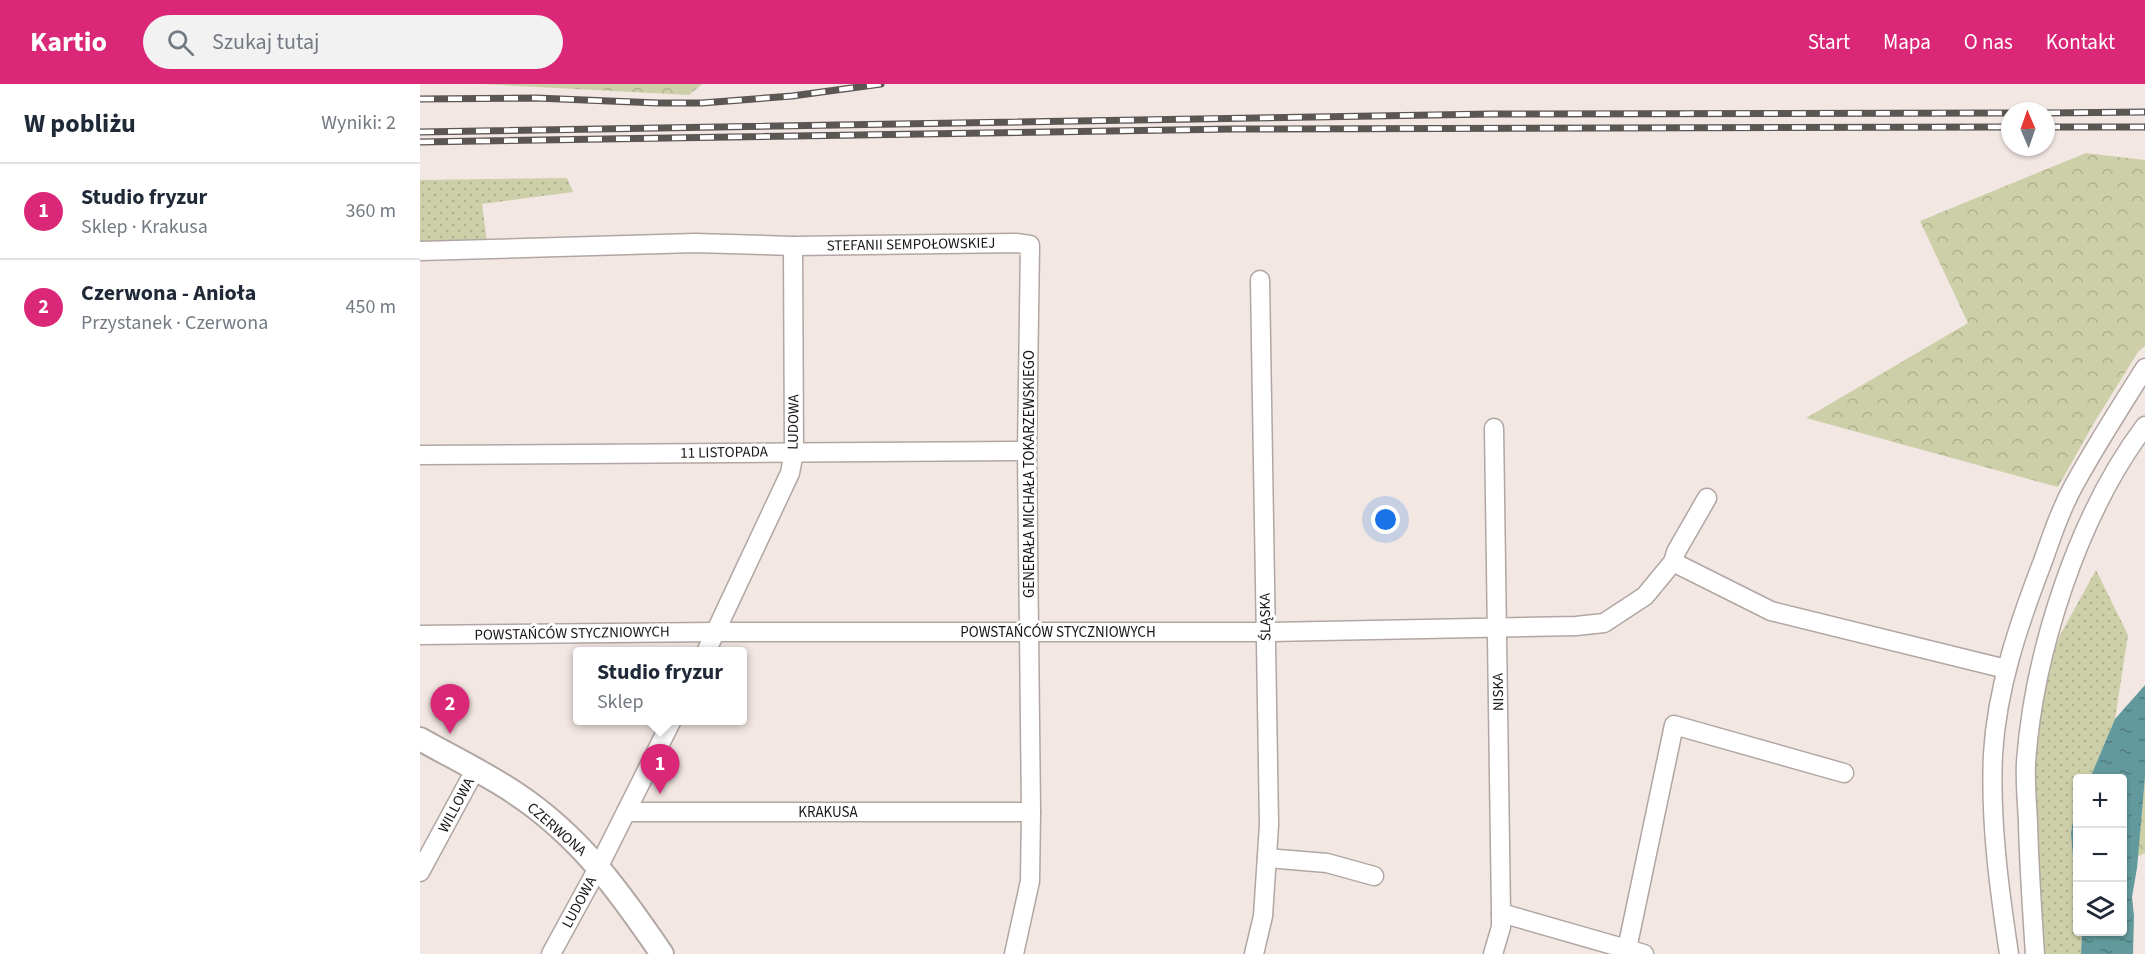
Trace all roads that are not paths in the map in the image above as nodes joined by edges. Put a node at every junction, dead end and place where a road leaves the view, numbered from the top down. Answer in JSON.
{"nodes":[{"id":1,"x":1030,"y":245,"type":"joint"},
{"id":2,"x":793,"y":246,"type":"junction"},
{"id":3,"x":420,"y":251,"type":"edge"},
{"id":4,"x":1260,"y":280,"type":"dead end"},
{"id":5,"x":2145,"y":368,"type":"edge"},
{"id":6,"x":2145,"y":426,"type":"edge"},
{"id":7,"x":1494,"y":428,"type":"dead end"},
{"id":8,"x":1027,"y":450,"type":"junction"},
{"id":9,"x":794,"y":452,"type":"junction"},
{"id":10,"x":420,"y":455,"type":"edge"},
{"id":11,"x":1707,"y":498,"type":"dead end"},
{"id":12,"x":1673,"y":562,"type":"junction"},
{"id":13,"x":1497,"y":628,"type":"junction"},
{"id":14,"x":716,"y":632,"type":"junction"},
{"id":15,"x":1029,"y":632,"type":"junction"},
{"id":16,"x":1265,"y":632,"type":"junction"},
{"id":17,"x":420,"y":635,"type":"edge"},
{"id":18,"x":708,"y":647,"type":"edge"},
{"id":19,"x":2006,"y":669,"type":"junction"},
{"id":20,"x":670,"y":725,"type":"edge"},
{"id":21,"x":420,"y":739,"type":"edge"},
{"id":22,"x":475,"y":770,"type":"junction"},
{"id":23,"x":1844,"y":773,"type":"dead end"},
{"id":24,"x":626,"y":812,"type":"junction"},
{"id":25,"x":1031,"y":812,"type":"junction"},
{"id":26,"x":1267,"y":858,"type":"junction"},
{"id":27,"x":598,"y":866,"type":"junction"},
{"id":28,"x":420,"y":872,"type":"edge"},
{"id":29,"x":1374,"y":876,"type":"dead end"},
{"id":30,"x":1502,"y":913,"type":"junction"},
{"id":31,"x":1635,"y":952,"type":"edge"},
{"id":32,"x":551,"y":954,"type":"edge"},
{"id":33,"x":662,"y":954,"type":"edge"},
{"id":34,"x":1014,"y":954,"type":"edge"},
{"id":35,"x":1254,"y":954,"type":"edge"},
{"id":36,"x":1493,"y":954,"type":"edge"},
{"id":37,"x":2009,"y":954,"type":"edge"},
{"id":38,"x":2035,"y":954,"type":"edge"}],
"edges":[{"from":1,"to":2,"type":"street","name":"STEFANII SEMPOŁOWSKIEJ"},
{"from":1,"to":8,"type":"street","name":"GENERAŁA MICHAŁA TOKARZEWSKIEGO"},
{"from":2,"to":3,"type":"street","name":"STEFANII SEMPOŁOWSKIEJ"},
{"from":2,"to":9,"type":"street","name":"LUDOWA"},
{"from":4,"to":16,"type":"street","name":"ŚLĄSKA"},
{"from":5,"to":19,"type":"street"},
{"from":6,"to":38,"type":"street"},
{"from":7,"to":13,"type":"street","name":"NISKA"},
{"from":8,"to":9,"type":"street","name":"11 LISTOPADA"},
{"from":8,"to":15,"type":"street","name":"GENERAŁA MICHAŁA TOKARZEWSKIEGO"},
{"from":9,"to":10,"type":"street","name":"11 LISTOPADA"},
{"from":9,"to":14,"type":"street","name":"LUDOWA"},
{"from":11,"to":12,"type":"street","name":"POWSTAŃCÓW STYCZNIOWYCH"},
{"from":12,"to":13,"type":"street","name":"POWSTAŃCÓW STYCZNIOWYCH"},
{"from":12,"to":19,"type":"street"},
{"from":13,"to":16,"type":"street","name":"POWSTAŃCÓW STYCZNIOWYCH"},
{"from":13,"to":30,"type":"street","name":"NISKA"},
{"from":14,"to":15,"type":"street","name":"POWSTAŃCÓW STYCZNIOWYCH"},
{"from":14,"to":17,"type":"street","name":"POWSTAŃCÓW STYCZNIOWYCH"},
{"from":14,"to":18,"type":"street","name":"LUDOWA"},
{"from":15,"to":16,"type":"street","name":"POWSTAŃCÓW STYCZNIOWYCH"},
{"from":15,"to":25,"type":"street","name":"GENERAŁA MICHAŁA TOKARZEWSKIEGO"},
{"from":16,"to":26,"type":"street","name":"ŚLĄSKA"},
{"from":19,"to":37,"type":"street"},
{"from":20,"to":24,"type":"street","name":"LUDOWA"},
{"from":21,"to":22,"type":"main road","name":"CZERWONA"},
{"from":22,"to":27,"type":"main road","name":"CZERWONA"},
{"from":22,"to":28,"type":"street","name":"WILLOWA"},
{"from":23,"to":31,"type":"street"},
{"from":24,"to":25,"type":"street","name":"KRAKUSA"},
{"from":24,"to":27,"type":"street","name":"LUDOWA"},
{"from":25,"to":34,"type":"street","name":"GENERAŁA MICHAŁA TOKARZEWSKIEGO"},
{"from":26,"to":29,"type":"street"},
{"from":26,"to":35,"type":"street","name":"ŚLĄSKA"},
{"from":27,"to":32,"type":"street","name":"LUDOWA"},
{"from":27,"to":33,"type":"main road","name":"CZERWONA"},
{"from":30,"to":31,"type":"street"},
{"from":30,"to":36,"type":"street","name":"NISKA"}]}
